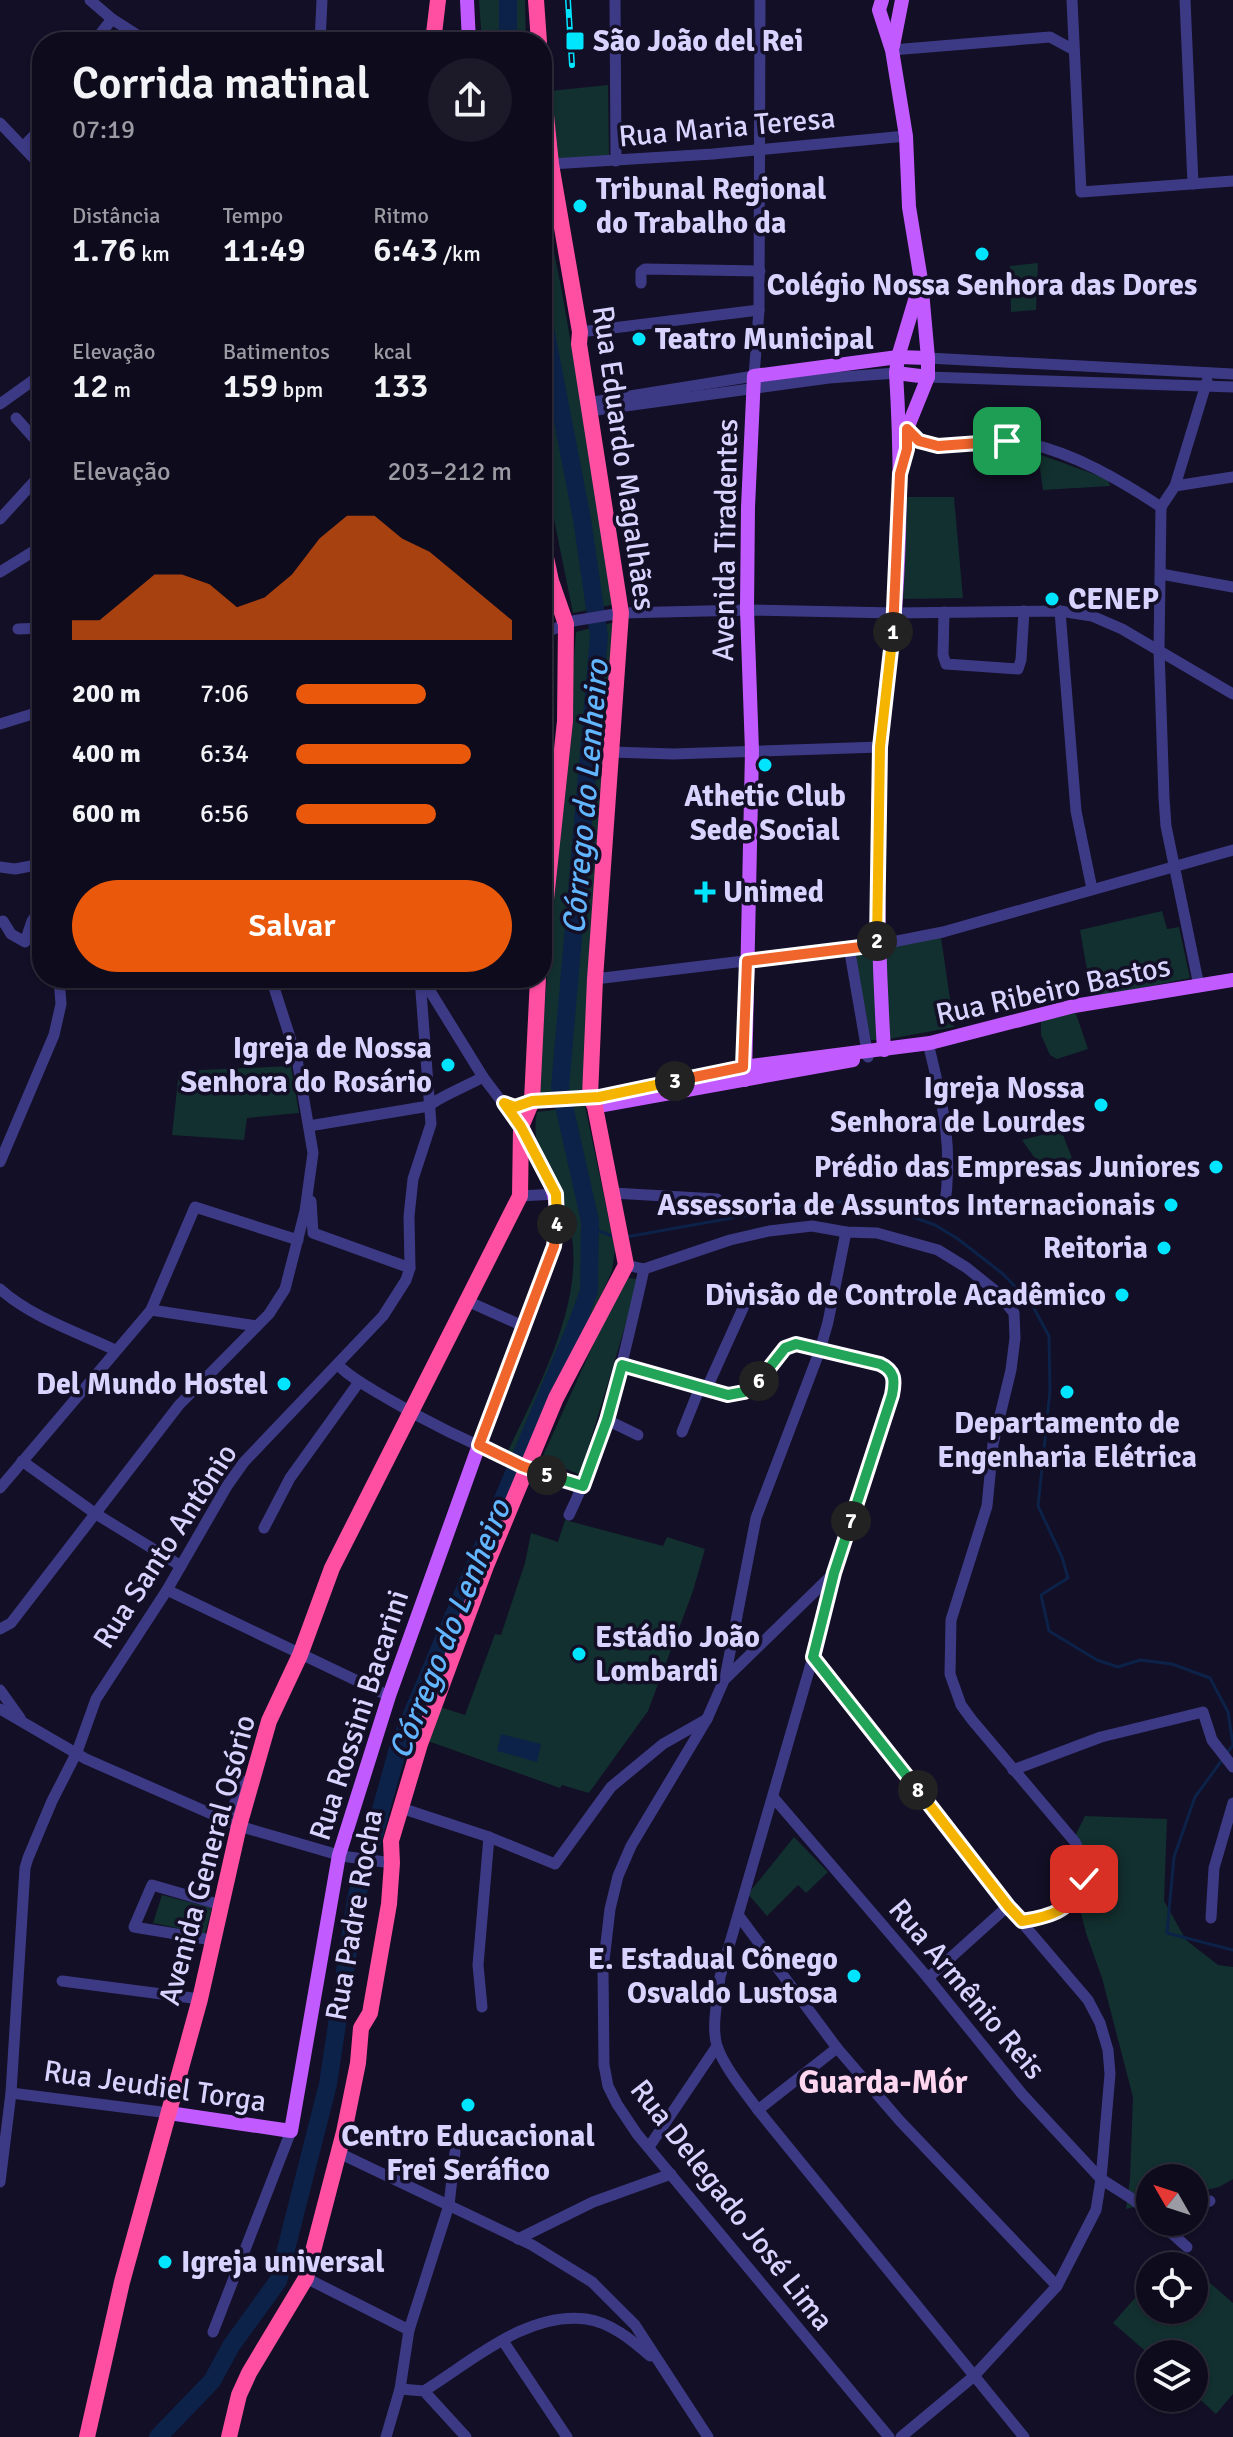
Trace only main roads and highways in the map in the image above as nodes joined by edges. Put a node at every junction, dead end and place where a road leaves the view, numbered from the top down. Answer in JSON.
{"nodes":[{"id":1,"x":438,"y":0,"type":"edge"},
{"id":2,"x":467,"y":0,"type":"edge"},
{"id":3,"x":536,"y":0,"type":"edge"},
{"id":4,"x":882,"y":0,"type":"edge"},
{"id":5,"x":902,"y":0,"type":"edge"},
{"id":6,"x":434,"y":32,"type":"edge"},
{"id":7,"x":469,"y":32,"type":"edge"},
{"id":8,"x":538,"y":32,"type":"edge"},
{"id":9,"x":892,"y":50,"type":"junction"},
{"id":10,"x":552,"y":194,"type":"edge"},
{"id":11,"x":921,"y":280,"type":"junction"},
{"id":12,"x":898,"y":357,"type":"junction"},
{"id":13,"x":928,"y":358,"type":"junction"},
{"id":14,"x":896,"y":373,"type":"junction"},
{"id":15,"x":928,"y":377,"type":"junction"},
{"id":16,"x":899,"y":407,"type":"junction"},
{"id":17,"x":907,"y":429,"type":"junction"},
{"id":18,"x":900,"y":474,"type":"junction"},
{"id":19,"x":552,"y":583,"type":"edge"},
{"id":20,"x":552,"y":797,"type":"edge"},
{"id":21,"x":1233,"y":980,"type":"edge"},
{"id":22,"x":538,"y":988,"type":"edge"},
{"id":23,"x":884,"y":1050,"type":"junction"},
{"id":24,"x":744,"y":1074,"type":"junction"},
{"id":25,"x":587,"y":1100,"type":"junction"},
{"id":26,"x":532,"y":1101,"type":"junction"},
{"id":27,"x":521,"y":1127,"type":"junction"},
{"id":28,"x":625,"y":1258,"type":"joint"},
{"id":29,"x":169,"y":2113,"type":"junction"},
{"id":30,"x":291,"y":2131,"type":"joint"},
{"id":31,"x":87,"y":2437,"type":"edge"},
{"id":32,"x":229,"y":2437,"type":"edge"}],
"edges":[{"from":1,"to":6,"type":"highway"},
{"from":2,"to":7,"type":"main road"},
{"from":3,"to":8,"type":"highway"},
{"from":4,"to":9,"type":"main road"},
{"from":5,"to":9,"type":"main road"},
{"from":9,"to":11,"type":"main road"},
{"from":10,"to":25,"type":"highway","name":"Rua Eduardo Magalhães"},
{"from":11,"to":12,"type":"main road"},
{"from":11,"to":13,"type":"main road"},
{"from":12,"to":13,"type":"main road"},
{"from":12,"to":14,"type":"main road"},
{"from":12,"to":24,"type":"main road","name":"Avenida Tiradentes"},
{"from":13,"to":15,"type":"main road"},
{"from":14,"to":15,"type":"main road"},
{"from":14,"to":16,"type":"main road"},
{"from":15,"to":17,"type":"main road"},
{"from":16,"to":17,"type":"main road"},
{"from":16,"to":18,"type":"main road"},
{"from":17,"to":18,"type":"main road"},
{"from":18,"to":23,"type":"main road"},
{"from":19,"to":20,"type":"highway"},
{"from":21,"to":23,"type":"main road","name":"Rua Ribeiro Bastos"},
{"from":22,"to":26,"type":"highway"},
{"from":23,"to":24,"type":"main road","name":"Rua Ribeiro Bastos"},
{"from":24,"to":25,"type":"main road","name":"Rua Ribeiro Bastos"},
{"from":25,"to":26,"type":"main road","name":"Rua Ribeiro Bastos"},
{"from":25,"to":28,"type":"highway","name":"Rua Eduardo Magalhães"},
{"from":26,"to":27,"type":"highway","name":"Avenida General Osório"},
{"from":27,"to":29,"type":"highway","name":"Avenida General Osório"},
{"from":27,"to":30,"type":"main road","name":"Rua Rossini Bacarini"},
{"from":28,"to":32,"type":"highway","name":"Rua Padre Rocha"},
{"from":29,"to":30,"type":"main road","name":"Rua Jeudiel Torga"},
{"from":29,"to":31,"type":"highway","name":"Avenida General Osório"}]}
